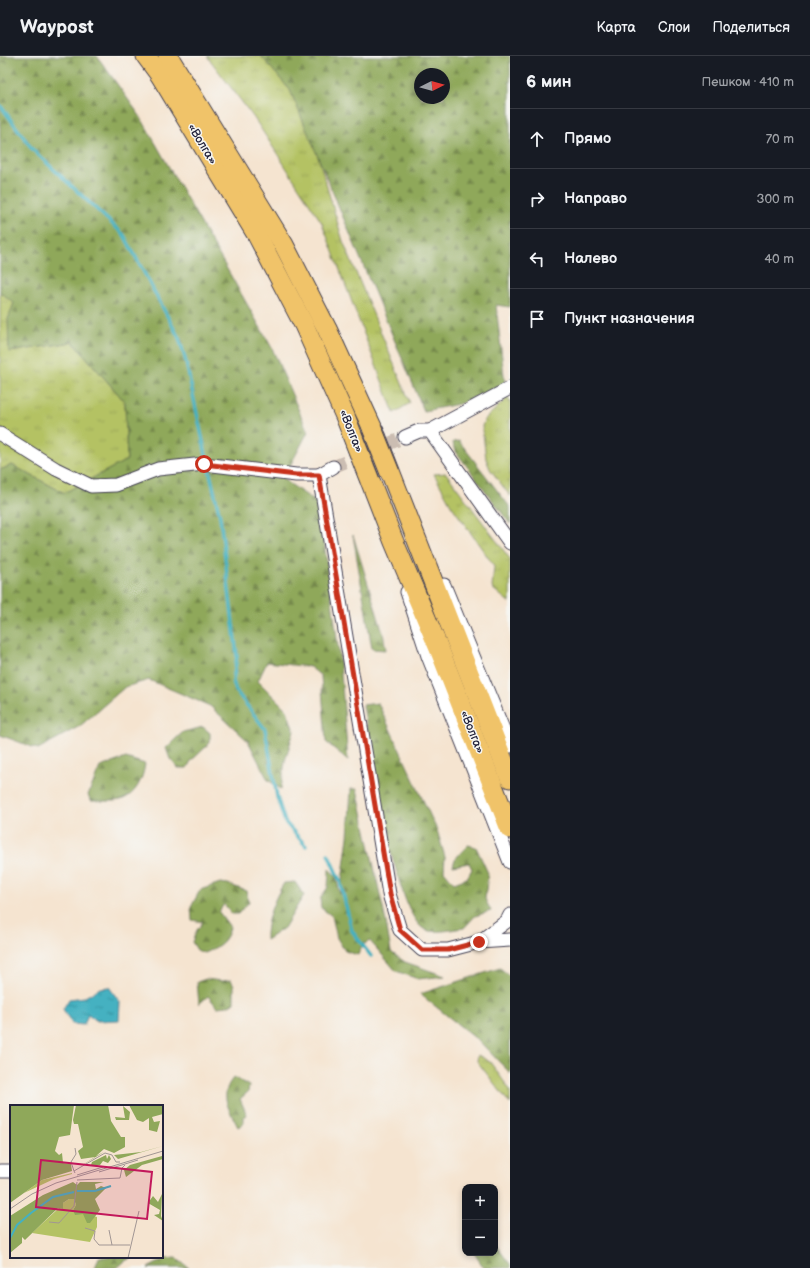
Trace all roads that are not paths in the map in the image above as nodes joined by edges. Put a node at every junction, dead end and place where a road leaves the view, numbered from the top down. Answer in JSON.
{"nodes":[{"id":1,"x":146,"y":56,"type":"edge"},
{"id":2,"x":168,"y":56,"type":"edge"},
{"id":3,"x":510,"y":388,"type":"edge"},
{"id":4,"x":430,"y":431,"type":"junction"},
{"id":5,"x":374,"y":433,"type":"junction"},
{"id":6,"x":0,"y":434,"type":"edge"},
{"id":7,"x":405,"y":437,"type":"tunnel mouth"},
{"id":8,"x":333,"y":467,"type":"tunnel mouth"},
{"id":9,"x":319,"y":475,"type":"junction"},
{"id":10,"x":394,"y":542,"type":"junction"},
{"id":11,"x":510,"y":543,"type":"edge"},
{"id":12,"x":510,"y":746,"type":"edge"},
{"id":13,"x":510,"y":778,"type":"edge"},
{"id":14,"x":510,"y":829,"type":"edge"},
{"id":15,"x":510,"y":862,"type":"edge"},
{"id":16,"x":510,"y":915,"type":"edge"},
{"id":17,"x":510,"y":940,"type":"edge"},
{"id":18,"x":479,"y":942,"type":"junction"}],
"edges":[{"from":1,"to":10,"type":"highway","name":"«Волга»"},
{"from":2,"to":5,"type":"highway","name":"«Волга»"},
{"from":3,"to":4,"type":"street"},
{"from":4,"to":7,"type":"street"},
{"from":4,"to":11,"type":"street"},
{"from":5,"to":12,"type":"street"},
{"from":5,"to":13,"type":"highway","name":"«Волга»","bridge":true},
{"from":6,"to":9,"type":"street"},
{"from":8,"to":9,"type":"street"},
{"from":9,"to":18,"type":"street"},
{"from":10,"to":14,"type":"highway","name":"«Волга»"},
{"from":10,"to":15,"type":"street"},
{"from":16,"to":18,"type":"street"},
{"from":17,"to":18,"type":"street"}]}
